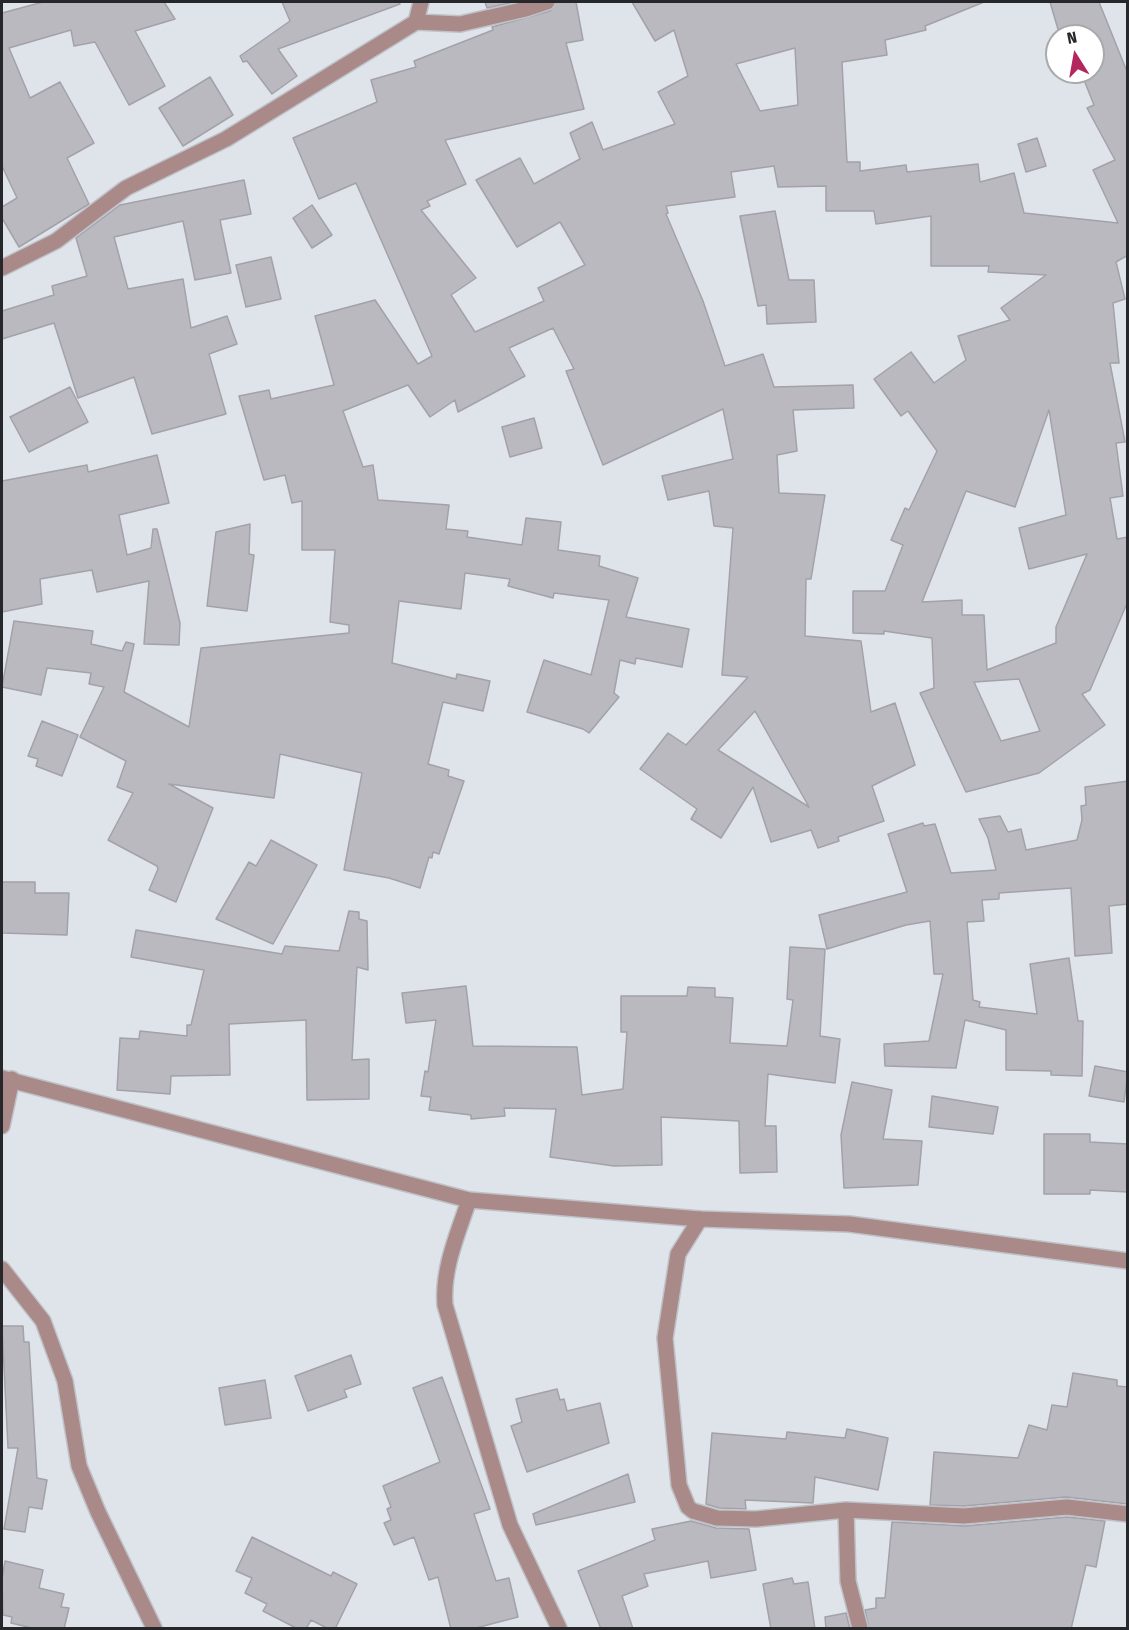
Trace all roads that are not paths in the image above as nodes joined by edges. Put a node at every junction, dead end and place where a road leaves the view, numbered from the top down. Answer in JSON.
{"nodes":[{"id":1,"x":421,"y":2,"type":"edge"},
{"id":2,"x":547,"y":2,"type":"edge"},
{"id":3,"x":416,"y":22,"type":"junction"},
{"id":4,"x":2,"y":268,"type":"edge"},
{"id":5,"x":7,"y":1078,"type":"edge"},
{"id":6,"x":2,"y":1126,"type":"edge"},
{"id":7,"x":469,"y":1200,"type":"junction"},
{"id":8,"x":700,"y":1219,"type":"junction"},
{"id":9,"x":1128,"y":1262,"type":"edge"},
{"id":10,"x":2,"y":1269,"type":"edge"},
{"id":11,"x":846,"y":1510,"type":"junction"},
{"id":12,"x":1128,"y":1514,"type":"edge"},
{"id":13,"x":154,"y":1629,"type":"edge"},
{"id":14,"x":559,"y":1629,"type":"edge"},
{"id":15,"x":860,"y":1629,"type":"edge"}],
"edges":[{"from":1,"to":3,"type":"street"},
{"from":2,"to":3,"type":"street"},
{"from":3,"to":4,"type":"street"},
{"from":5,"to":6,"type":"street"},
{"from":5,"to":7,"type":"street"},
{"from":7,"to":8,"type":"street"},
{"from":7,"to":14,"type":"street"},
{"from":8,"to":9,"type":"street"},
{"from":8,"to":11,"type":"street"},
{"from":10,"to":13,"type":"street"},
{"from":11,"to":12,"type":"street"},
{"from":11,"to":15,"type":"street"}]}
